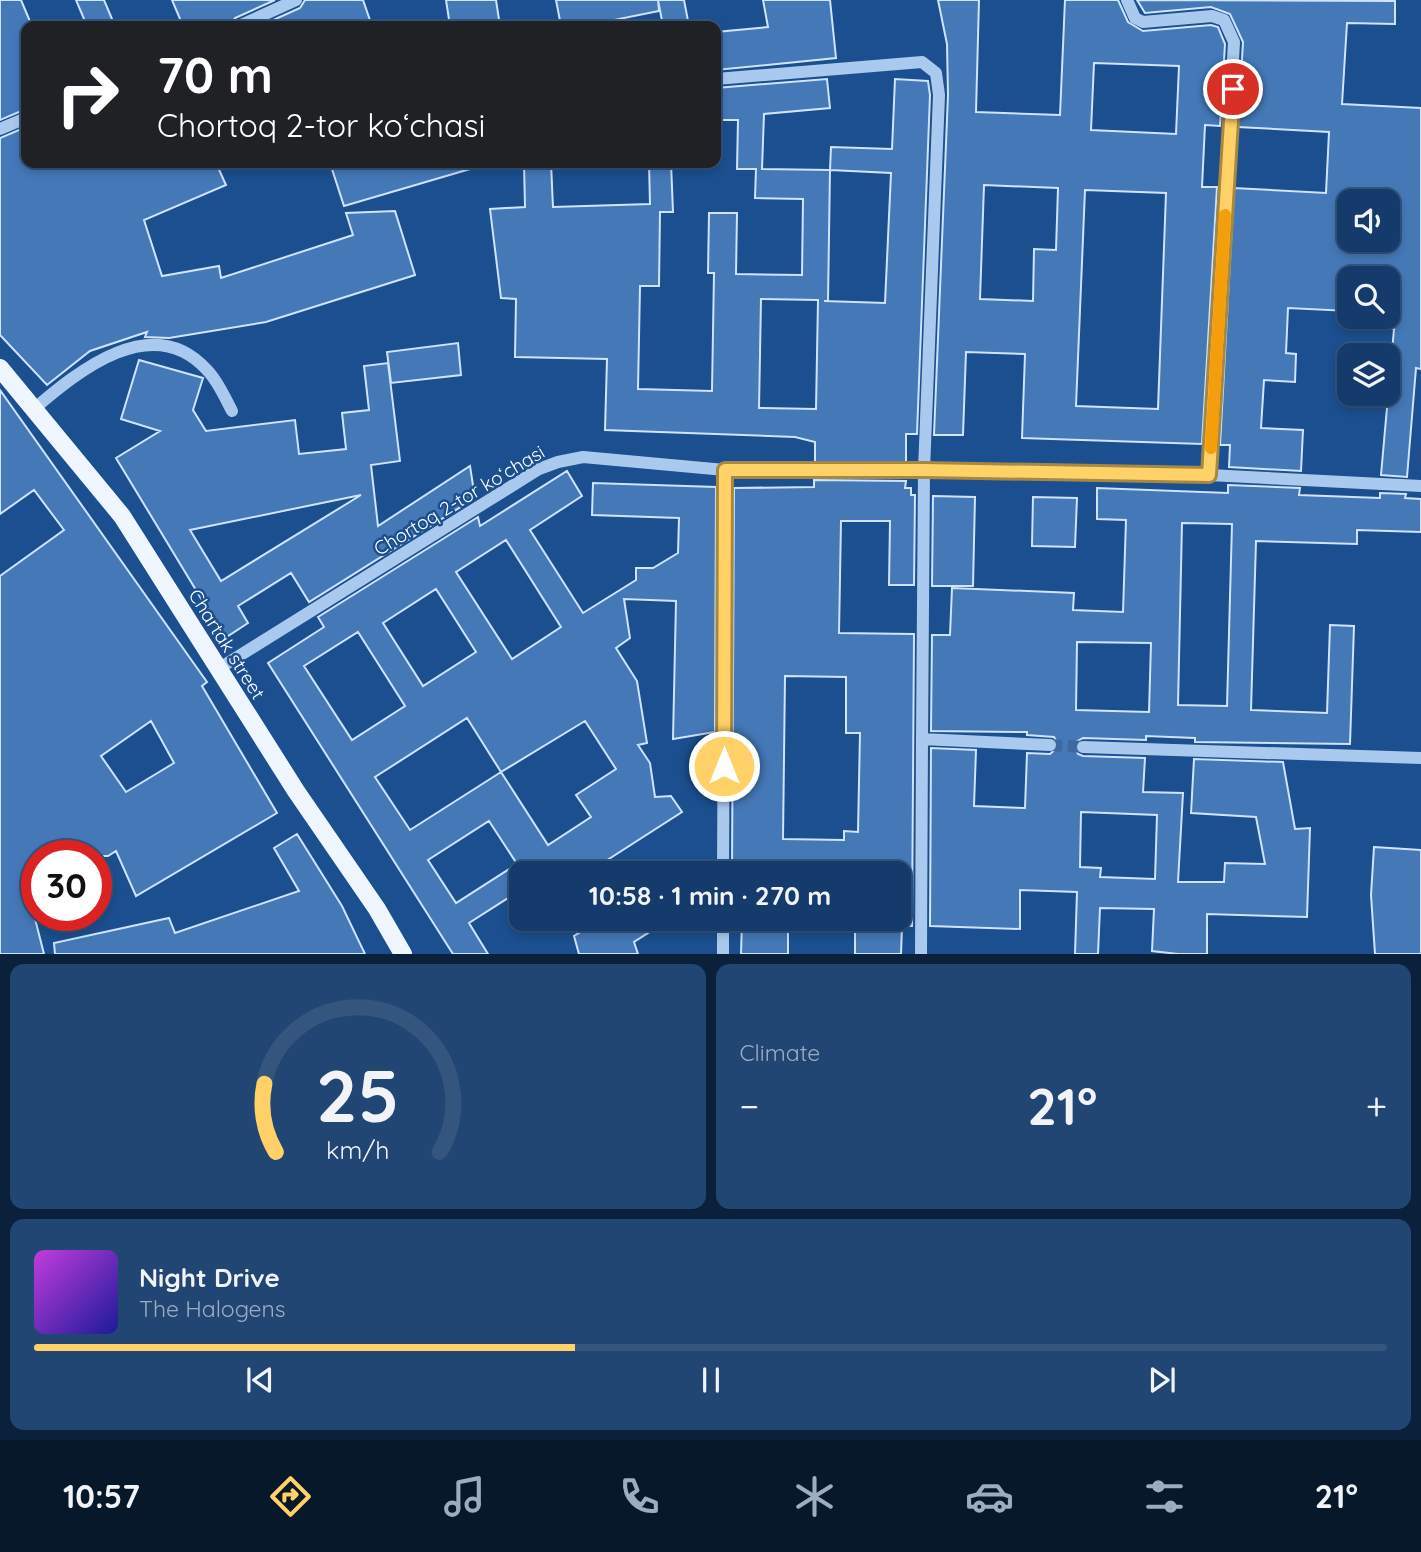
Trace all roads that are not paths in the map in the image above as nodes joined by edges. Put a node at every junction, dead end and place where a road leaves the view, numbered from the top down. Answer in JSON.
{"nodes":[{"id":1,"x":296,"y":0,"type":"edge"},
{"id":2,"x":1127,"y":0,"type":"edge"},
{"id":3,"x":250,"y":21,"type":"edge"},
{"id":4,"x":721,"y":79,"type":"edge"},
{"id":5,"x":21,"y":120,"type":"edge"},
{"id":6,"x":0,"y":129,"type":"edge"},
{"id":7,"x":0,"y":368,"type":"edge"},
{"id":8,"x":34,"y":409,"type":"junction"},
{"id":9,"x":232,"y":411,"type":"dead end"},
{"id":10,"x":725,"y":470,"type":"junction"},
{"id":11,"x":924,"y":470,"type":"junction"},
{"id":12,"x":1209,"y":475,"type":"junction"},
{"id":13,"x":1421,"y":486,"type":"edge"},
{"id":14,"x":218,"y":669,"type":"junction"},
{"id":15,"x":922,"y":739,"type":"junction"},
{"id":16,"x":1050,"y":745,"type":"tunnel mouth"},
{"id":17,"x":1083,"y":747,"type":"tunnel mouth"},
{"id":18,"x":1421,"y":758,"type":"edge"},
{"id":19,"x":723,"y":861,"type":"edge"},
{"id":20,"x":723,"y":931,"type":"edge"},
{"id":21,"x":403,"y":954,"type":"edge"},
{"id":22,"x":723,"y":954,"type":"edge"},
{"id":23,"x":921,"y":954,"type":"edge"}],
"edges":[{"from":1,"to":3,"type":"street"},
{"from":2,"to":12,"type":"street"},
{"from":4,"to":11,"type":"street"},
{"from":5,"to":6,"type":"street"},
{"from":7,"to":8,"type":"main road","name":"Chartak street"},
{"from":8,"to":9,"type":"street"},
{"from":8,"to":14,"type":"main road","name":"Chartak street"},
{"from":10,"to":11,"type":"street","name":"Chortoq 2-tor koʻchasi"},
{"from":10,"to":14,"type":"street","name":"Chortoq 2-tor koʻchasi"},
{"from":10,"to":19,"type":"street"},
{"from":11,"to":12,"type":"street","name":"Chortoq 2-tor koʻchasi"},
{"from":11,"to":15,"type":"street"},
{"from":12,"to":13,"type":"street","name":"Chortoq 2-tor koʻchasi"},
{"from":14,"to":21,"type":"main road","name":"Chartak street"},
{"from":15,"to":16,"type":"street"},
{"from":15,"to":23,"type":"street"},
{"from":17,"to":18,"type":"street"},
{"from":20,"to":22,"type":"street"}]}
